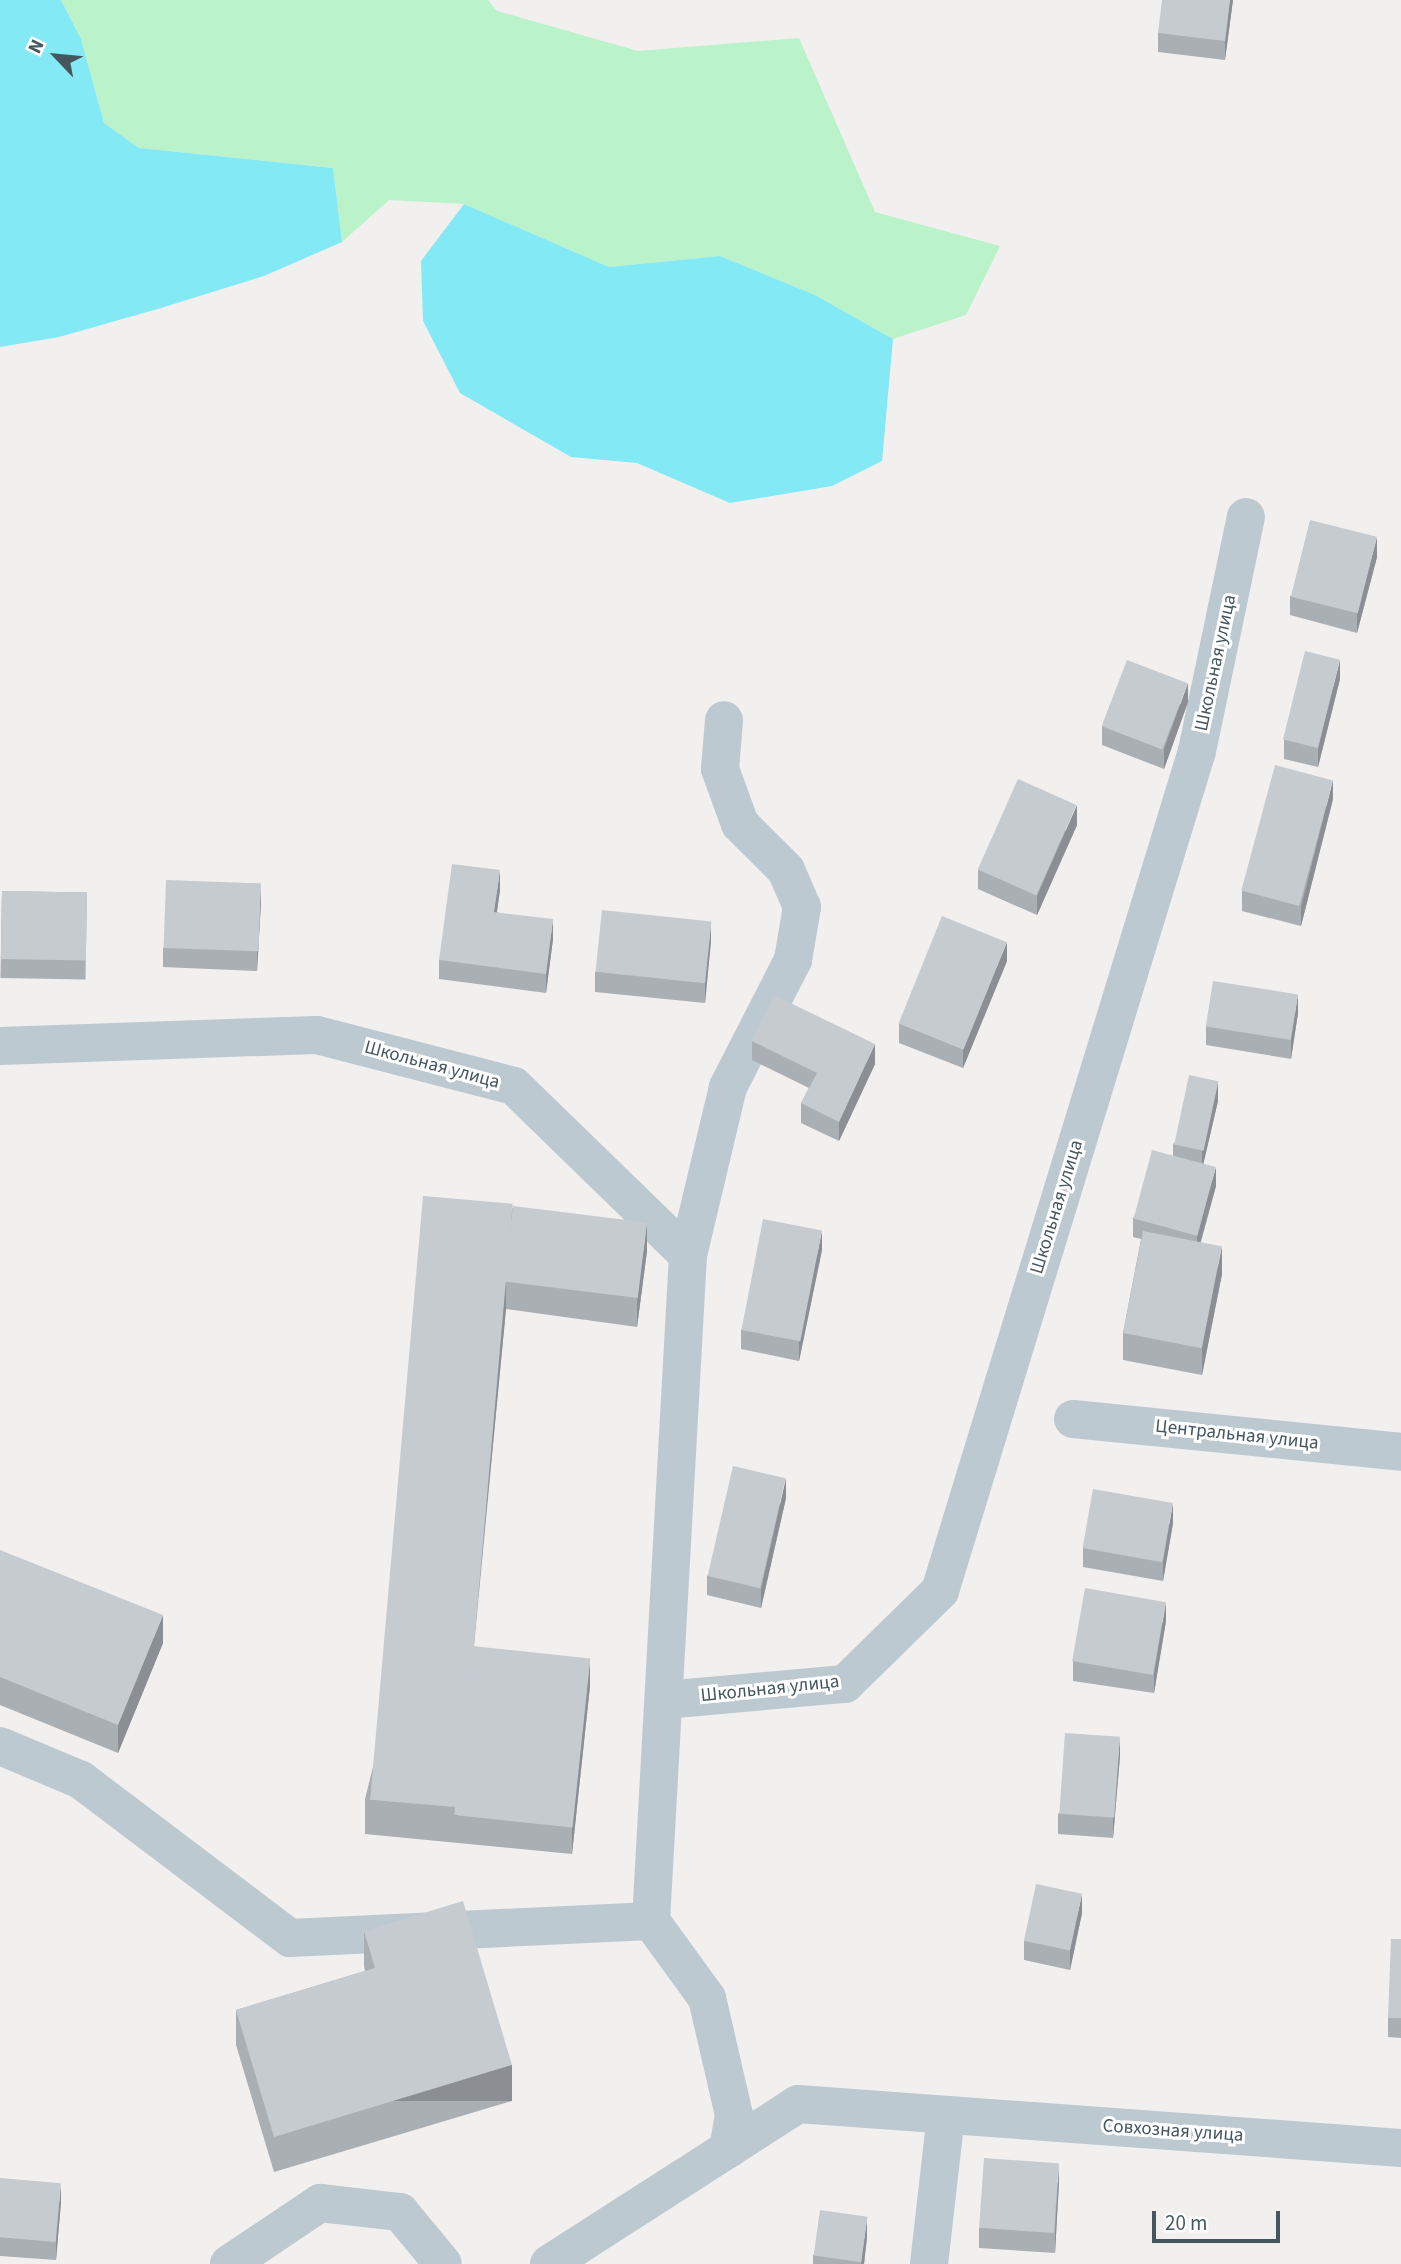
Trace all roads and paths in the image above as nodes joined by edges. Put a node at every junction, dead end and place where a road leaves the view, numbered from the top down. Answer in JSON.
{"nodes":[{"id":1,"x":1246,"y":517,"type":"dead end"},
{"id":2,"x":724,"y":720,"type":"dead end"},
{"id":3,"x":0,"y":1046,"type":"edge"},
{"id":4,"x":688,"y":1255,"type":"junction"},
{"id":5,"x":1073,"y":1419,"type":"dead end"},
{"id":6,"x":1401,"y":1452,"type":"edge"},
{"id":7,"x":664,"y":1700,"type":"junction"},
{"id":8,"x":0,"y":1746,"type":"edge"},
{"id":9,"x":651,"y":1921,"type":"junction"},
{"id":10,"x":946,"y":2115,"type":"junction"},
{"id":11,"x":1401,"y":2148,"type":"edge"},
{"id":12,"x":728,"y":2149,"type":"junction"},
{"id":13,"x":229,"y":2264,"type":"edge"},
{"id":14,"x":443,"y":2264,"type":"edge"},
{"id":15,"x":550,"y":2264,"type":"edge"},
{"id":16,"x":929,"y":2264,"type":"edge"}],
"edges":[{"from":1,"to":7,"type":"street","name":"Школьная улица"},
{"from":2,"to":4,"type":"street"},
{"from":3,"to":4,"type":"street","name":"Школьная улица"},
{"from":4,"to":7,"type":"street"},
{"from":5,"to":6,"type":"street","name":"Центральная улица"},
{"from":7,"to":9,"type":"street"},
{"from":8,"to":9,"type":"street"},
{"from":9,"to":12,"type":"street"},
{"from":10,"to":11,"type":"street","name":"Совхозная улица"},
{"from":10,"to":12,"type":"street","name":"Совхозная улица"},
{"from":10,"to":16,"type":"street"},
{"from":12,"to":15,"type":"street","name":"Совхозная улица"},
{"from":13,"to":14,"type":"street"}]}
